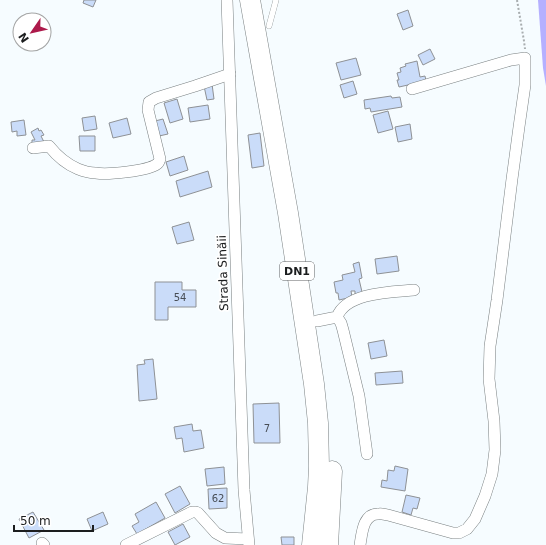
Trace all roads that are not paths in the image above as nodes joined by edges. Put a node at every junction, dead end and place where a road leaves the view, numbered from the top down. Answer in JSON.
{"nodes":[{"id":1,"x":227,"y":0,"type":"edge"},
{"id":2,"x":250,"y":0,"type":"edge"},
{"id":3,"x":264,"y":0,"type":"edge"},
{"id":4,"x":276,"y":0,"type":"edge"},
{"id":5,"x":269,"y":26,"type":"junction"},
{"id":6,"x":230,"y":74,"type":"junction"},
{"id":7,"x":412,"y":89,"type":"dead end"},
{"id":8,"x":33,"y":148,"type":"dead end"},
{"id":9,"x":414,"y":290,"type":"dead end"},
{"id":10,"x":337,"y":317,"type":"junction"},
{"id":11,"x":317,"y":321,"type":"junction"},
{"id":12,"x":367,"y":454,"type":"dead end"},
{"id":13,"x":331,"y":493,"type":"junction"},
{"id":14,"x":248,"y":542,"type":"edge"},
{"id":15,"x":126,"y":545,"type":"edge"},
{"id":16,"x":312,"y":545,"type":"edge"},
{"id":17,"x":328,"y":545,"type":"edge"},
{"id":18,"x":337,"y":545,"type":"edge"},
{"id":19,"x":360,"y":545,"type":"edge"}],
"edges":[{"from":1,"to":6,"type":"street","name":"Strada Sinăii"},
{"from":2,"to":16,"type":"highway","number":"DN1"},
{"from":3,"to":5,"type":"highway","number":"DN1"},
{"from":4,"to":5,"type":"lane"},
{"from":5,"to":11,"type":"highway","number":"DN1"},
{"from":6,"to":8,"type":"street"},
{"from":6,"to":14,"type":"street","name":"Strada Sinăii"},
{"from":7,"to":19,"type":"street"},
{"from":9,"to":10,"type":"street"},
{"from":10,"to":11,"type":"street"},
{"from":10,"to":12,"type":"street"},
{"from":11,"to":13,"type":"highway","number":"DN1"},
{"from":13,"to":17,"type":"highway","number":"DN1"},
{"from":13,"to":18,"type":"highway"},
{"from":14,"to":15,"type":"street"}]}
